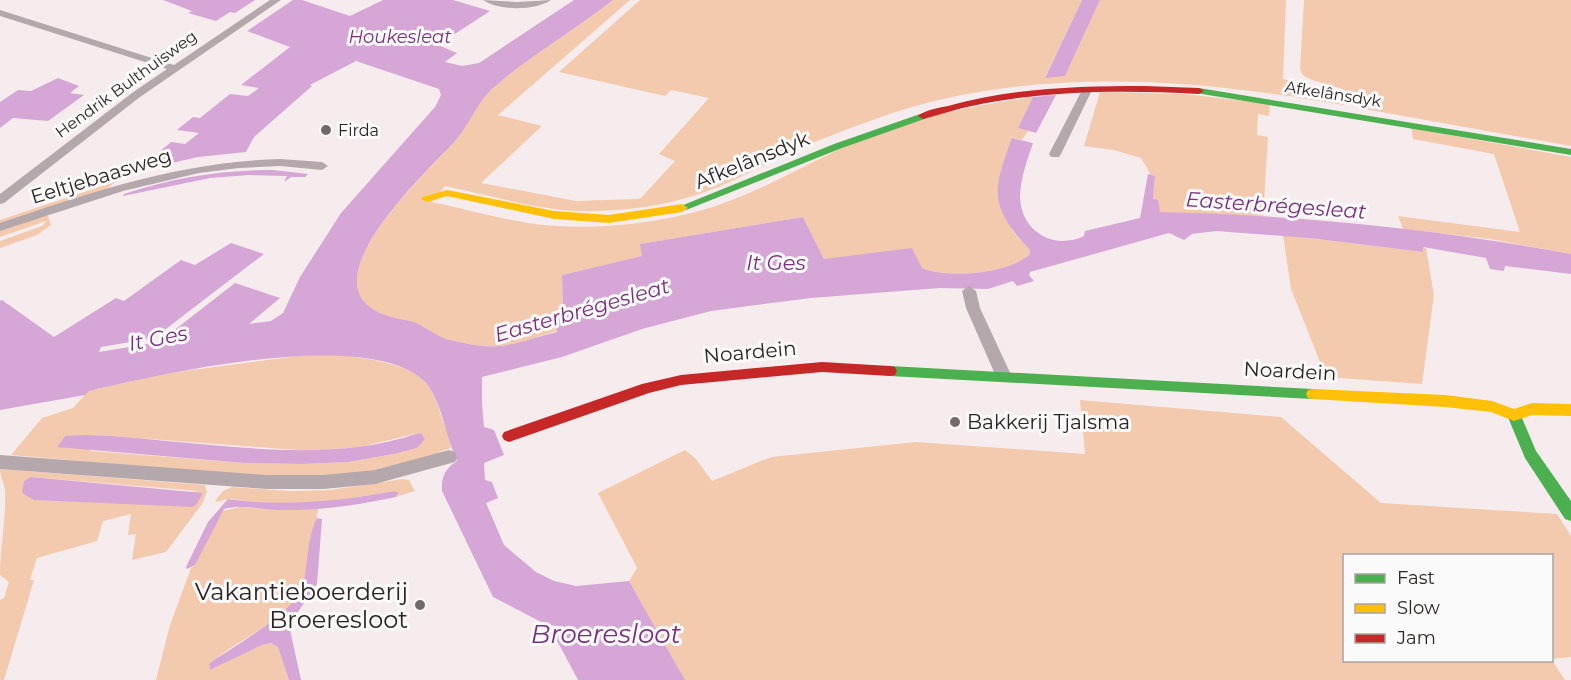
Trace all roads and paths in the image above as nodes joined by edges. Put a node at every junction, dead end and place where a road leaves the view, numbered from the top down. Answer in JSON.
{"nodes":[{"id":1,"x":276,"y":0,"type":"edge"},
{"id":2,"x":488,"y":0,"type":"edge"},
{"id":3,"x":546,"y":0,"type":"edge"},
{"id":4,"x":0,"y":13,"type":"edge"},
{"id":5,"x":174,"y":68,"type":"junction"},
{"id":6,"x":1088,"y":90,"type":"junction"},
{"id":7,"x":1571,"y":152,"type":"edge"},
{"id":8,"x":1055,"y":154,"type":"dead end"},
{"id":9,"x":322,"y":165,"type":"dead end"},
{"id":10,"x":427,"y":199,"type":"dead end"},
{"id":11,"x":0,"y":200,"type":"edge"},
{"id":12,"x":0,"y":227,"type":"edge"},
{"id":13,"x":969,"y":291,"type":"dead end"},
{"id":14,"x":1004,"y":376,"type":"junction"},
{"id":15,"x":1571,"y":411,"type":"edge"},
{"id":16,"x":1514,"y":415,"type":"junction"},
{"id":17,"x":509,"y":436,"type":"dead end"},
{"id":18,"x":449,"y":457,"type":"dead end"},
{"id":19,"x":0,"y":462,"type":"edge"},
{"id":20,"x":1571,"y":514,"type":"edge"}],
"edges":[{"from":1,"to":5,"type":"street","name":"Hendrik Bulthuisweg"},
{"from":2,"to":3,"type":"street"},
{"from":4,"to":5,"type":"street"},
{"from":5,"to":11,"type":"street","name":"Hendrik Bulthuisweg"},
{"from":6,"to":7,"type":"street","name":"Afkelânsdyk"},
{"from":6,"to":8,"type":"street"},
{"from":6,"to":10,"type":"street","name":"Afkelânsdyk"},
{"from":9,"to":12,"type":"street","name":"Eeltjebaasweg"},
{"from":13,"to":14,"type":"street"},
{"from":14,"to":16,"type":"street","name":"Noardein"},
{"from":14,"to":17,"type":"street","name":"Noardein"},
{"from":15,"to":16,"type":"street","name":"Noardein"},
{"from":16,"to":20,"type":"street"},
{"from":18,"to":19,"type":"street"}]}
